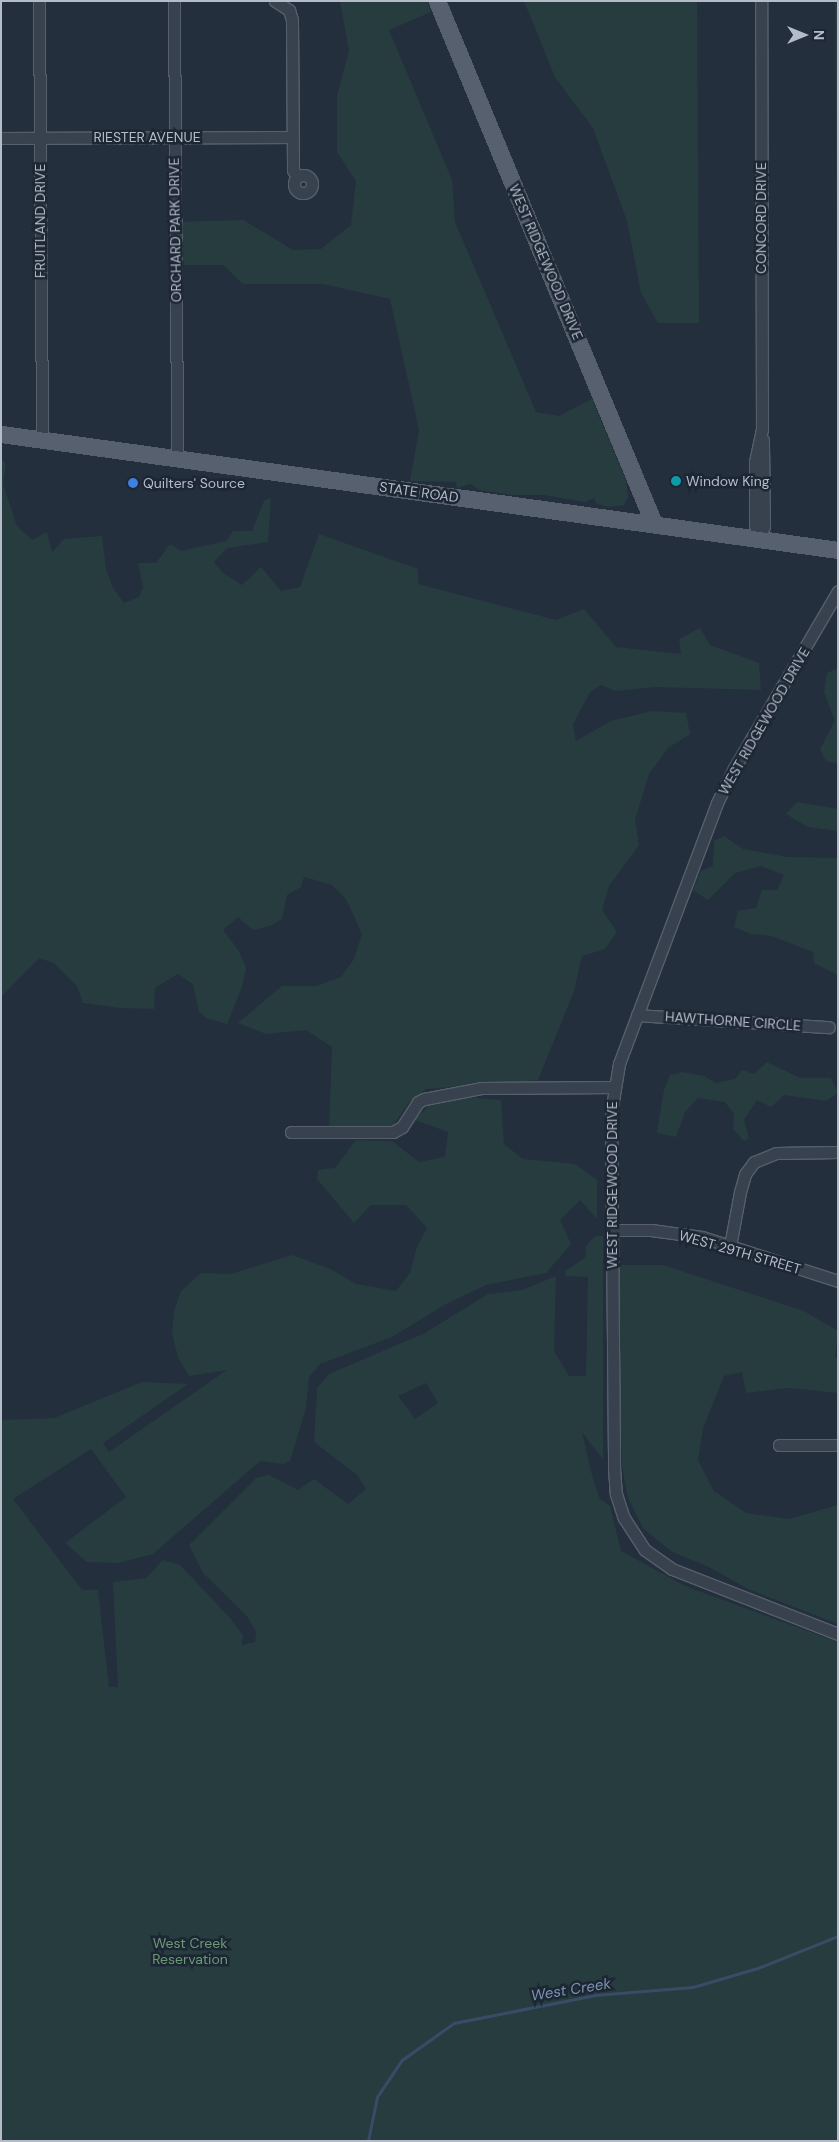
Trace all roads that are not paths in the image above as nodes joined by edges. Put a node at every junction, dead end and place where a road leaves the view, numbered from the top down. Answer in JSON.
{"nodes":[{"id":1,"x":39,"y":1,"type":"edge"},
{"id":2,"x":174,"y":1,"type":"edge"},
{"id":3,"x":276,"y":1,"type":"edge"},
{"id":4,"x":437,"y":1,"type":"edge"},
{"id":5,"x":761,"y":1,"type":"edge"},
{"id":6,"x":174,"y":137,"type":"junction"},
{"id":7,"x":293,"y":137,"type":"junction"},
{"id":8,"x":1,"y":138,"type":"edge"},
{"id":9,"x":40,"y":138,"type":"junction"},
{"id":10,"x":297,"y":177,"type":"dead end"},
{"id":11,"x":1,"y":434,"type":"edge"},
{"id":12,"x":42,"y":441,"type":"junction"},
{"id":13,"x":178,"y":458,"type":"junction"},
{"id":14,"x":654,"y":524,"type":"junction"},
{"id":15,"x":758,"y":539,"type":"junction"},
{"id":16,"x":838,"y":550,"type":"edge"},
{"id":17,"x":838,"y":591,"type":"edge"},
{"id":18,"x":637,"y":1014,"type":"junction"},
{"id":19,"x":829,"y":1027,"type":"dead end"},
{"id":20,"x":614,"y":1087,"type":"junction"},
{"id":21,"x":292,"y":1132,"type":"dead end"},
{"id":22,"x":838,"y":1152,"type":"edge"},
{"id":23,"x":612,"y":1230,"type":"junction"},
{"id":24,"x":730,"y":1246,"type":"junction"},
{"id":25,"x":838,"y":1281,"type":"edge"},
{"id":26,"x":838,"y":1445,"type":"edge"},
{"id":27,"x":779,"y":1446,"type":"dead end"},
{"id":28,"x":838,"y":1634,"type":"edge"}],
"edges":[{"from":1,"to":9,"type":"street","name":"FRUITLAND DRIVE"},
{"from":2,"to":6,"type":"street","name":"ORCHARD PARK DRIVE"},
{"from":3,"to":7,"type":"street"},
{"from":4,"to":14,"type":"main road","name":"WEST RIDGEWOOD DRIVE"},
{"from":5,"to":15,"type":"street","name":"CONCORD DRIVE"},
{"from":6,"to":7,"type":"street","name":"RIESTER AVENUE"},
{"from":6,"to":9,"type":"street","name":"RIESTER AVENUE"},
{"from":6,"to":13,"type":"street","name":"ORCHARD PARK DRIVE"},
{"from":7,"to":10,"type":"street"},
{"from":8,"to":9,"type":"street","name":"RIESTER AVENUE"},
{"from":9,"to":12,"type":"street","name":"FRUITLAND DRIVE"},
{"from":11,"to":12,"type":"main road","name":"STATE ROAD"},
{"from":12,"to":13,"type":"main road","name":"STATE ROAD"},
{"from":13,"to":14,"type":"main road","name":"STATE ROAD"},
{"from":14,"to":15,"type":"main road","name":"STATE ROAD"},
{"from":15,"to":16,"type":"main road","name":"STATE ROAD"},
{"from":17,"to":18,"type":"street","name":"WEST RIDGEWOOD DRIVE"},
{"from":18,"to":19,"type":"street","name":"HAWTHORNE CIRCLE"},
{"from":18,"to":20,"type":"street","name":"WEST RIDGEWOOD DRIVE"},
{"from":20,"to":21,"type":"street"},
{"from":20,"to":23,"type":"street","name":"WEST RIDGEWOOD DRIVE"},
{"from":22,"to":24,"type":"street"},
{"from":23,"to":24,"type":"street","name":"WEST 29TH STREET"},
{"from":23,"to":28,"type":"street","name":"WEST RIDGEWOOD DRIVE"},
{"from":24,"to":25,"type":"street","name":"WEST 29TH STREET"},
{"from":26,"to":27,"type":"street"}]}
